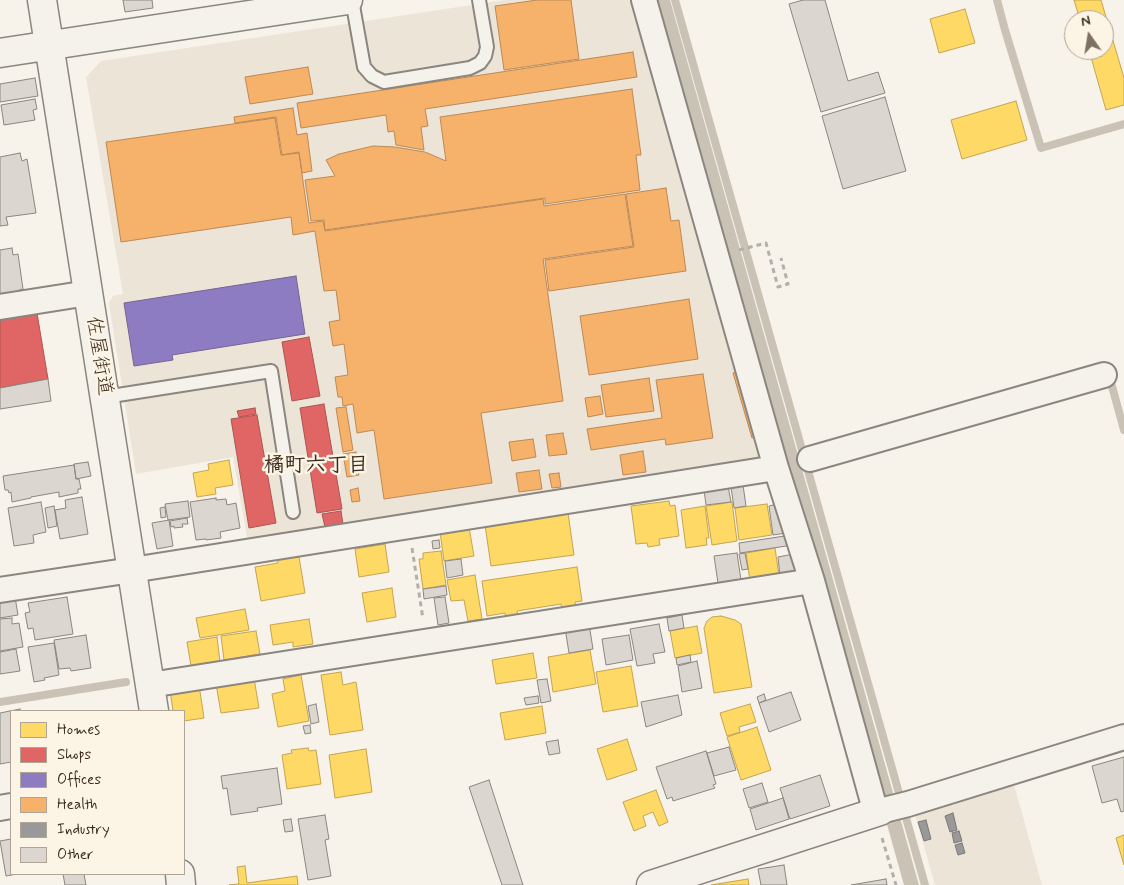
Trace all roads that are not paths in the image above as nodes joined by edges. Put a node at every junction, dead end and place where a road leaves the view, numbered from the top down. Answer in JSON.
{"nodes":[{"id":1,"x":42,"y":0,"type":"edge"},
{"id":2,"x":350,"y":0,"type":"edge"},
{"id":3,"x":479,"y":0,"type":"edge"},
{"id":4,"x":644,"y":0,"type":"edge"},
{"id":5,"x":49,"y":46,"type":"junction"},
{"id":6,"x":0,"y":53,"type":"edge"},
{"id":7,"x":88,"y":293,"type":"junction"},
{"id":8,"x":0,"y":307,"type":"edge"},
{"id":9,"x":1104,"y":375,"type":"dead end"},
{"id":10,"x":104,"y":398,"type":"junction"},
{"id":11,"x":810,"y":459,"type":"dead end"},
{"id":12,"x":776,"y":468,"type":"junction"},
{"id":13,"x":293,"y":512,"type":"dead end"},
{"id":14,"x":132,"y":570,"type":"junction"},
{"id":15,"x":812,"y":581,"type":"junction"},
{"id":16,"x":0,"y":590,"type":"edge"},
{"id":17,"x":150,"y":685,"type":"junction"},
{"id":18,"x":154,"y":710,"type":"edge"},
{"id":19,"x":1124,"y":737,"type":"edge"},
{"id":20,"x":877,"y":812,"type":"junction"},
{"id":21,"x":651,"y":885,"type":"edge"}],
"edges":[{"from":1,"to":5,"type":"street","name":"佐屋街道"},
{"from":2,"to":3,"type":"lane"},
{"from":2,"to":5,"type":"street"},
{"from":4,"to":12,"type":"street"},
{"from":5,"to":6,"type":"street"},
{"from":5,"to":7,"type":"street","name":"佐屋街道"},
{"from":7,"to":8,"type":"street"},
{"from":7,"to":10,"type":"street","name":"佐屋街道"},
{"from":9,"to":11,"type":"street"},
{"from":10,"to":13,"type":"lane"},
{"from":10,"to":14,"type":"street","name":"佐屋街道"},
{"from":12,"to":14,"type":"street"},
{"from":12,"to":15,"type":"street"},
{"from":14,"to":16,"type":"street"},
{"from":14,"to":17,"type":"street","name":"佐屋街道"},
{"from":15,"to":17,"type":"street"},
{"from":15,"to":20,"type":"street"},
{"from":17,"to":18,"type":"street","name":"佐屋街道"},
{"from":19,"to":20,"type":"street"},
{"from":20,"to":21,"type":"street"}]}
